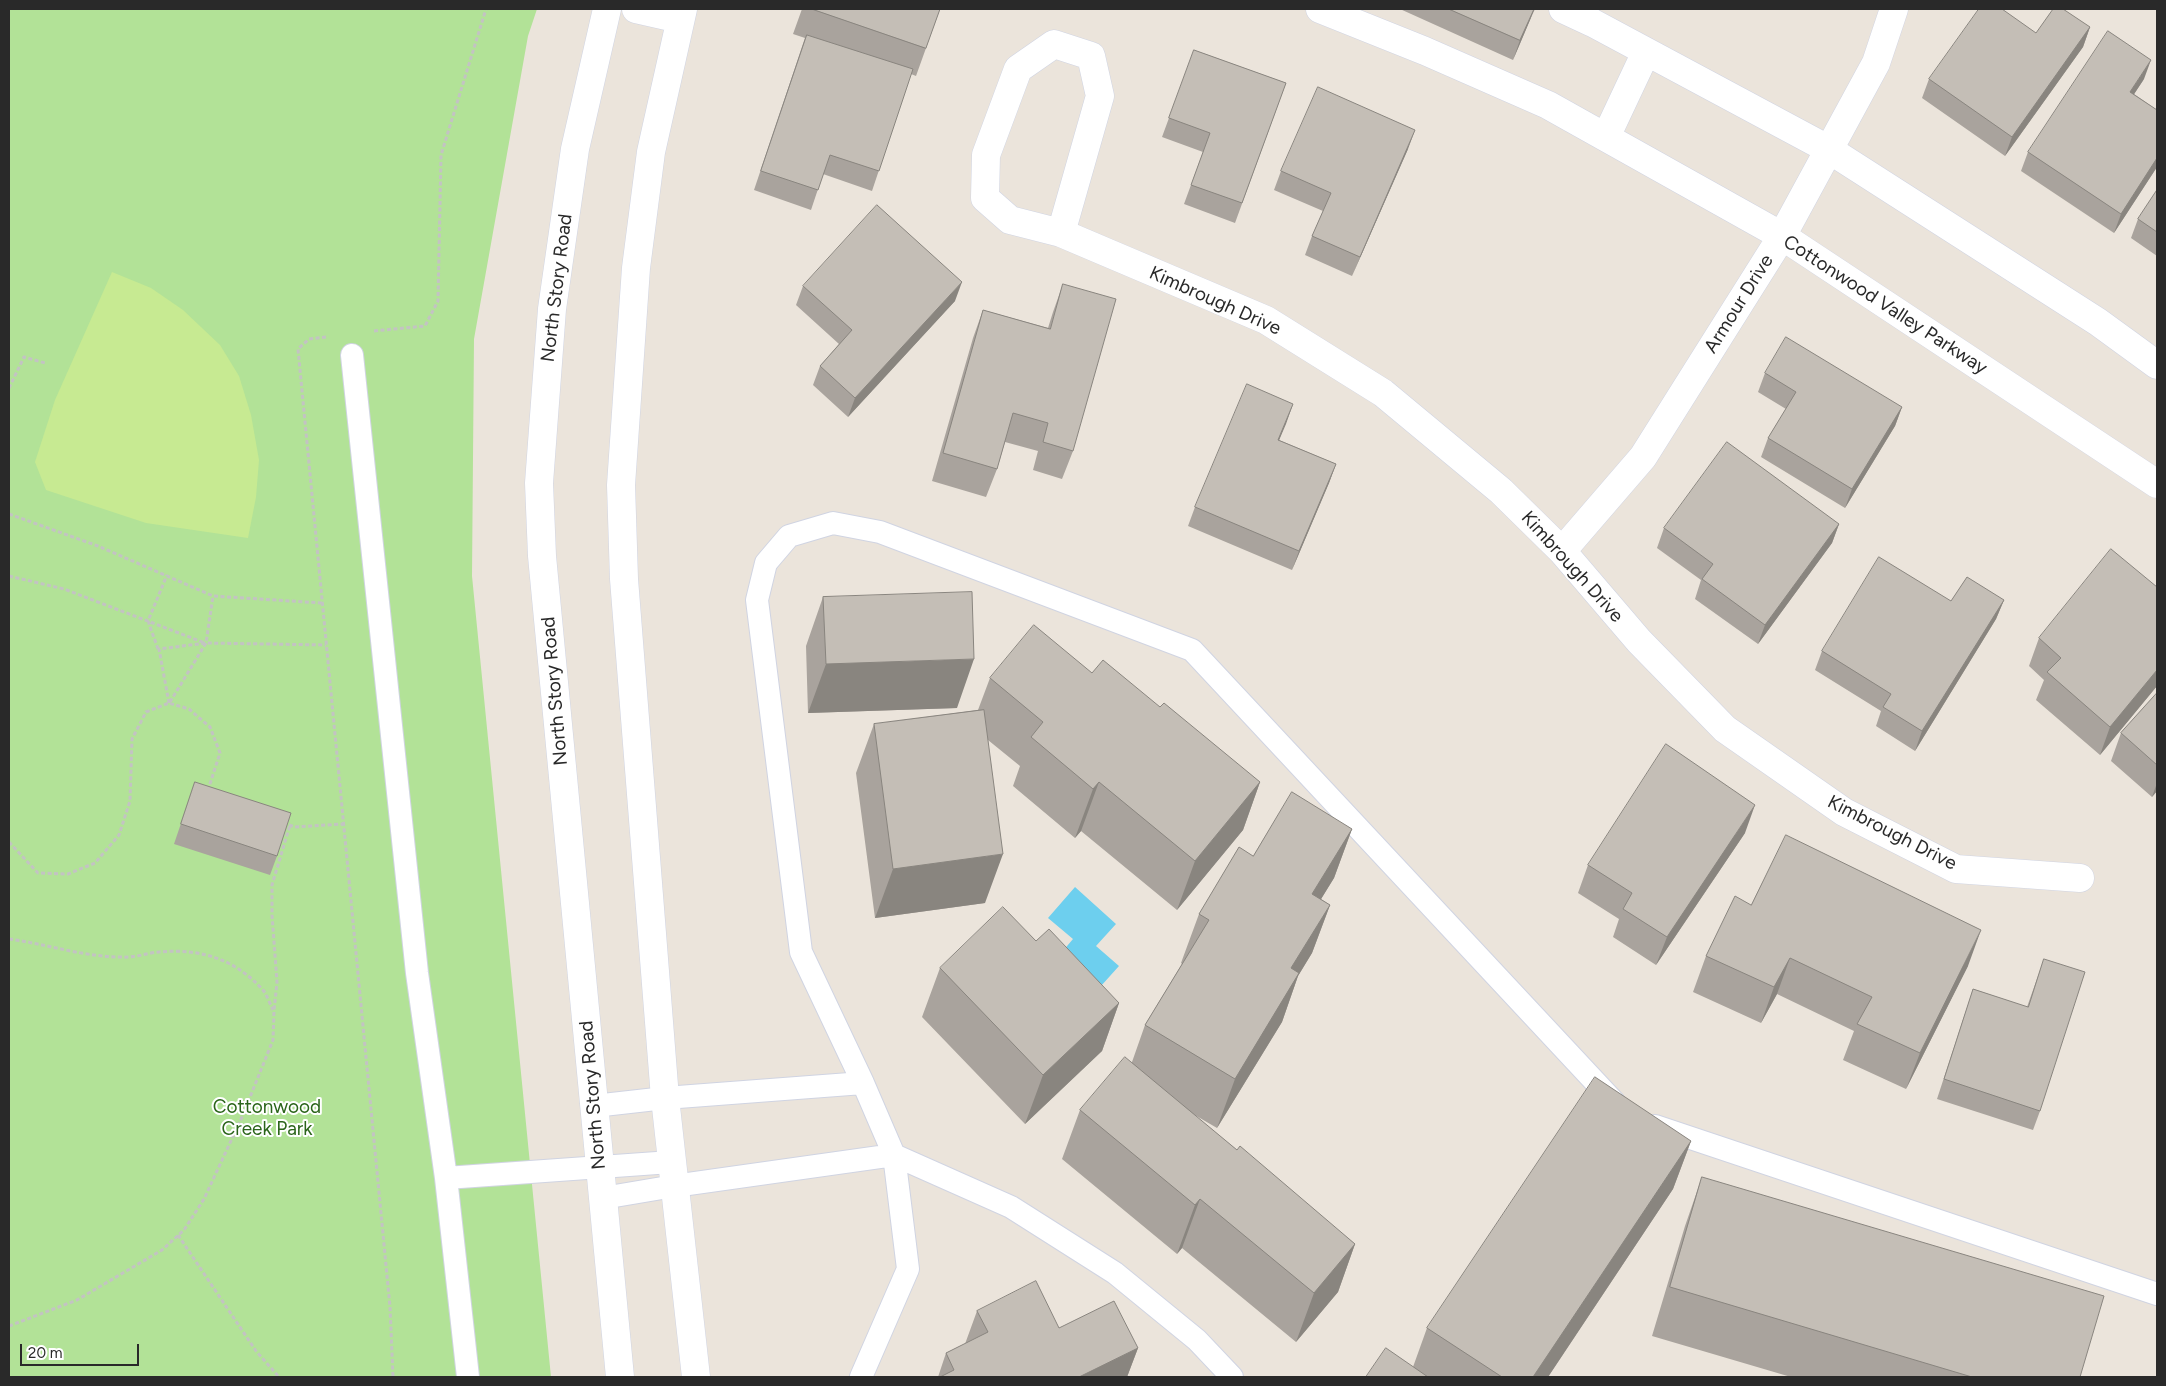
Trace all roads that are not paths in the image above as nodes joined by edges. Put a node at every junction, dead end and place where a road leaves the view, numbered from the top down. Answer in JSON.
{"nodes":[{"id":1,"x":607,"y":9,"type":"edge"},
{"id":2,"x":636,"y":9,"type":"edge"},
{"id":3,"x":1320,"y":9,"type":"edge"},
{"id":4,"x":1563,"y":9,"type":"edge"},
{"id":5,"x":1894,"y":9,"type":"edge"},
{"id":6,"x":681,"y":14,"type":"edge"},
{"id":7,"x":1646,"y":52,"type":"junction"},
{"id":8,"x":1606,"y":137,"type":"junction"},
{"id":9,"x":1828,"y":149,"type":"junction"},
{"id":10,"x":1062,"y":233,"type":"junction"},
{"id":11,"x":1782,"y":236,"type":"junction"},
{"id":12,"x":352,"y":355,"type":"dead end"},
{"id":13,"x":2157,"y":365,"type":"edge"},
{"id":14,"x":2157,"y":484,"type":"edge"},
{"id":15,"x":1562,"y":551,"type":"junction"},
{"id":16,"x":2080,"y":878,"type":"dead end"},
{"id":17,"x":863,"y":1083,"type":"junction"},
{"id":18,"x":665,"y":1098,"type":"junction"},
{"id":19,"x":594,"y":1106,"type":"junction"},
{"id":20,"x":894,"y":1155,"type":"junction"},
{"id":21,"x":600,"y":1167,"type":"junction"},
{"id":22,"x":673,"y":1174,"type":"junction"},
{"id":23,"x":446,"y":1178,"type":"junction"},
{"id":24,"x":603,"y":1198,"type":"junction"},
{"id":25,"x":2157,"y":1294,"type":"edge"},
{"id":26,"x":468,"y":1377,"type":"edge"},
{"id":27,"x":620,"y":1377,"type":"edge"},
{"id":28,"x":696,"y":1377,"type":"edge"},
{"id":29,"x":860,"y":1377,"type":"edge"},
{"id":30,"x":1232,"y":1377,"type":"edge"}],
"edges":[{"from":1,"to":19,"type":"street","name":"North Story Road"},
{"from":2,"to":6,"type":"street"},
{"from":3,"to":8,"type":"street","name":"Cottonwood Valley Parkway"},
{"from":4,"to":7,"type":"street"},
{"from":5,"to":9,"type":"street","name":"Armour Drive"},
{"from":6,"to":18,"type":"street"},
{"from":7,"to":8,"type":"street"},
{"from":7,"to":9,"type":"street"},
{"from":8,"to":11,"type":"street","name":"Cottonwood Valley Parkway"},
{"from":9,"to":11,"type":"street","name":"Armour Drive"},
{"from":9,"to":13,"type":"street"},
{"from":10,"to":10,"type":"street","name":"Kimbrough Drive"},
{"from":10,"to":15,"type":"street","name":"Kimbrough Drive"},
{"from":11,"to":14,"type":"street","name":"Cottonwood Valley Parkway"},
{"from":11,"to":15,"type":"street","name":"Armour Drive"},
{"from":12,"to":23,"type":"lane"},
{"from":15,"to":16,"type":"street","name":"Kimbrough Drive"},
{"from":17,"to":18,"type":"lane"},
{"from":17,"to":20,"type":"lane"},
{"from":17,"to":25,"type":"lane"},
{"from":18,"to":19,"type":"lane"},
{"from":18,"to":22,"type":"street"},
{"from":19,"to":21,"type":"street","name":"North Story Road"},
{"from":20,"to":22,"type":"lane"},
{"from":20,"to":29,"type":"lane"},
{"from":20,"to":30,"type":"lane"},
{"from":21,"to":22,"type":"lane"},
{"from":21,"to":23,"type":"lane"},
{"from":21,"to":24,"type":"street","name":"North Story Road"},
{"from":22,"to":24,"type":"lane"},
{"from":22,"to":28,"type":"street"},
{"from":23,"to":26,"type":"lane"},
{"from":24,"to":27,"type":"street","name":"North Story Road"}]}
